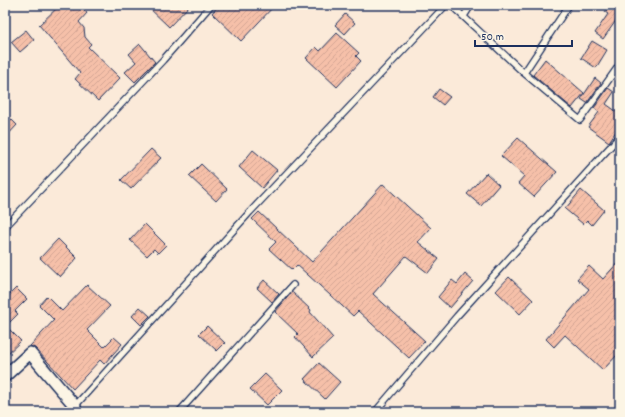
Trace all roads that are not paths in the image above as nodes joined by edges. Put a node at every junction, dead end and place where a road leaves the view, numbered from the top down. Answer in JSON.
{"nodes":[{"id":1,"x":211,"y":5,"type":"edge"},
{"id":2,"x":446,"y":5,"type":"edge"},
{"id":3,"x":451,"y":5,"type":"edge"},
{"id":4,"x":471,"y":5,"type":"edge"},
{"id":5,"x":569,"y":5,"type":"edge"},
{"id":6,"x":464,"y":16,"type":"junction"},
{"id":7,"x":620,"y":64,"type":"edge"},
{"id":8,"x":524,"y":73,"type":"junction"},
{"id":9,"x":620,"y":136,"type":"edge"},
{"id":10,"x":5,"y":227,"type":"edge"},
{"id":11,"x":293,"y":285,"type":"dead end"},
{"id":12,"x":5,"y":376,"type":"edge"},
{"id":13,"x":78,"y":409,"type":"edge"},
{"id":14,"x":178,"y":412,"type":"edge"},
{"id":15,"x":375,"y":412,"type":"edge"}],
"edges":[{"from":1,"to":10,"type":"lane"},
{"from":2,"to":13,"type":"lane"},
{"from":3,"to":6,"type":"lane"},
{"from":4,"to":6,"type":"lane"},
{"from":5,"to":8,"type":"lane"},
{"from":6,"to":8,"type":"lane"},
{"from":7,"to":8,"type":"lane"},
{"from":9,"to":15,"type":"lane"},
{"from":11,"to":14,"type":"lane"},
{"from":12,"to":13,"type":"street"}]}
